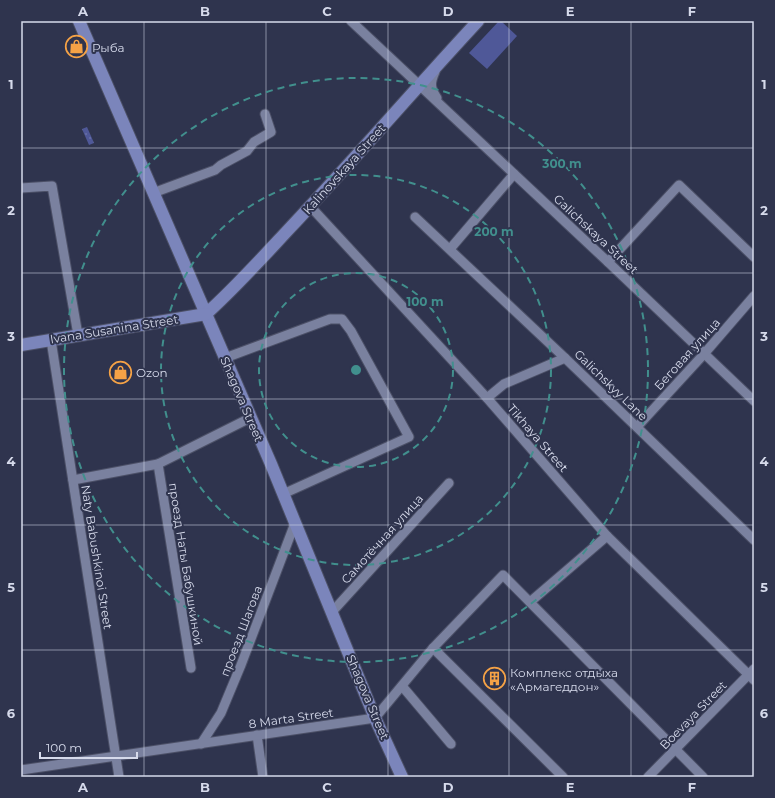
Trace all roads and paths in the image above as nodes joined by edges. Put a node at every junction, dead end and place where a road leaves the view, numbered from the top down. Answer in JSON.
{"nodes":[{"id":1,"x":80,"y":21,"type":"edge"},
{"id":2,"x":351,"y":21,"type":"edge"},
{"id":3,"x":478,"y":21,"type":"edge"},
{"id":4,"x":439,"y":63,"type":"junction"},
{"id":5,"x":420,"y":86,"type":"junction"},
{"id":6,"x":444,"y":108,"type":"junction"},
{"id":7,"x":265,"y":114,"type":"dead end"},
{"id":8,"x":514,"y":174,"type":"junction"},
{"id":9,"x":21,"y":188,"type":"edge"},
{"id":10,"x":153,"y":194,"type":"junction"},
{"id":11,"x":310,"y":206,"type":"junction"},
{"id":12,"x":415,"y":217,"type":"dead end"},
{"id":13,"x":450,"y":249,"type":"junction"},
{"id":14,"x":754,"y":257,"type":"edge"},
{"id":15,"x":608,"y":262,"type":"junction"},
{"id":16,"x":754,"y":296,"type":"edge"},
{"id":17,"x":206,"y":314,"type":"junction"},
{"id":18,"x":78,"y":335,"type":"junction"},
{"id":19,"x":51,"y":340,"type":"junction"},
{"id":20,"x":21,"y":345,"type":"edge"},
{"id":21,"x":704,"y":354,"type":"junction"},
{"id":22,"x":225,"y":358,"type":"junction"},
{"id":23,"x":565,"y":358,"type":"junction"},
{"id":24,"x":487,"y":398,"type":"junction"},
{"id":25,"x":754,"y":401,"type":"edge"},
{"id":26,"x":250,"y":418,"type":"junction"},
{"id":27,"x":637,"y":427,"type":"junction"},
{"id":28,"x":158,"y":464,"type":"junction"},
{"id":29,"x":73,"y":480,"type":"junction"},
{"id":30,"x":449,"y":483,"type":"dead end"},
{"id":31,"x":283,"y":494,"type":"junction"},
{"id":32,"x":295,"y":524,"type":"junction"},
{"id":33,"x":607,"y":536,"type":"junction"},
{"id":34,"x":754,"y":540,"type":"edge"},
{"id":35,"x":530,"y":602,"type":"junction"},
{"id":36,"x":332,"y":612,"type":"junction"},
{"id":37,"x":433,"y":648,"type":"junction"},
{"id":38,"x":191,"y":668,"type":"dead end"},
{"id":39,"x":752,"y":675,"type":"edge"},
{"id":40,"x":402,"y":686,"type":"junction"},
{"id":41,"x":375,"y":718,"type":"junction"},
{"id":42,"x":257,"y":735,"type":"junction"},
{"id":43,"x":201,"y":744,"type":"junction"},
{"id":44,"x":451,"y":744,"type":"dead end"},
{"id":45,"x":675,"y":750,"type":"junction"},
{"id":46,"x":116,"y":756,"type":"junction"},
{"id":47,"x":21,"y":770,"type":"edge"},
{"id":48,"x":119,"y":777,"type":"edge"},
{"id":49,"x":263,"y":777,"type":"edge"},
{"id":50,"x":402,"y":777,"type":"edge"},
{"id":51,"x":563,"y":777,"type":"edge"},
{"id":52,"x":648,"y":777,"type":"edge"},
{"id":53,"x":702,"y":777,"type":"edge"}],
"edges":[{"from":1,"to":10,"type":"main road","name":"Shagova Street"},
{"from":2,"to":5,"type":"street","name":"Galichskaya Street"},
{"from":3,"to":4,"type":"main road","name":"Kalinovskaya Street"},
{"from":4,"to":5,"type":"main road","name":"Kalinovskaya Street"},
{"from":4,"to":6,"type":"street"},
{"from":5,"to":6,"type":"street","name":"Galichskaya Street"},
{"from":5,"to":11,"type":"main road","name":"Kalinovskaya Street"},
{"from":6,"to":8,"type":"street","name":"Galichskaya Street"},
{"from":7,"to":10,"type":"street"},
{"from":8,"to":13,"type":"street"},
{"from":8,"to":15,"type":"street","name":"Galichskaya Street"},
{"from":9,"to":18,"type":"street"},
{"from":10,"to":17,"type":"main road","name":"Shagova Street"},
{"from":11,"to":17,"type":"main road","name":"Kalinovskaya Street"},
{"from":11,"to":24,"type":"street","name":"Tikhaya Street"},
{"from":12,"to":13,"type":"street","name":"Galichskyy Lane"},
{"from":13,"to":23,"type":"street","name":"Galichskyy Lane"},
{"from":14,"to":15,"type":"street"},
{"from":15,"to":21,"type":"street","name":"Galichskaya Street"},
{"from":16,"to":21,"type":"street","name":"Беговая улица"},
{"from":17,"to":18,"type":"main road","name":"Ivana Susanina Street"},
{"from":17,"to":22,"type":"main road","name":"Shagova Street"},
{"from":18,"to":19,"type":"main road","name":"Ivana Susanina Street"},
{"from":19,"to":20,"type":"main road","name":"Ivana Susanina Street"},
{"from":19,"to":29,"type":"street","name":"Naty Babushkinoi Street"},
{"from":21,"to":25,"type":"street","name":"Galichskaya Street"},
{"from":21,"to":27,"type":"street","name":"Беговая улица"},
{"from":22,"to":26,"type":"main road","name":"Shagova Street"},
{"from":22,"to":31,"type":"street"},
{"from":23,"to":24,"type":"street"},
{"from":23,"to":27,"type":"street","name":"Galichskyy Lane"},
{"from":24,"to":33,"type":"street","name":"Tikhaya Street"},
{"from":26,"to":28,"type":"street"},
{"from":26,"to":31,"type":"main road","name":"Shagova Street"},
{"from":27,"to":34,"type":"street","name":"Galichskyy Lane"},
{"from":28,"to":29,"type":"street"},
{"from":28,"to":38,"type":"street","name":"проезд Наты Бабушкиной"},
{"from":29,"to":46,"type":"street","name":"Naty Babushkinoi Street"},
{"from":30,"to":36,"type":"street","name":"Самотёчная улица"},
{"from":31,"to":32,"type":"main road","name":"Shagova Street"},
{"from":32,"to":36,"type":"main road","name":"Shagova Street"},
{"from":32,"to":43,"type":"street","name":"проезд Шагова"},
{"from":33,"to":35,"type":"street"},
{"from":33,"to":39,"type":"street","name":"Tikhaya Street"},
{"from":35,"to":37,"type":"street"},
{"from":35,"to":45,"type":"street"},
{"from":36,"to":41,"type":"main road","name":"Shagova Street"},
{"from":37,"to":40,"type":"street"},
{"from":37,"to":51,"type":"street"},
{"from":39,"to":45,"type":"street","name":"Boevaya Street"},
{"from":40,"to":41,"type":"street"},
{"from":40,"to":44,"type":"street"},
{"from":41,"to":42,"type":"street","name":"8 Marta Street"},
{"from":41,"to":50,"type":"main road","name":"Shagova Street"},
{"from":42,"to":43,"type":"street","name":"8 Marta Street"},
{"from":42,"to":49,"type":"street"},
{"from":43,"to":46,"type":"street","name":"8 Marta Street"},
{"from":45,"to":52,"type":"street","name":"Boevaya Street"},
{"from":45,"to":53,"type":"street"},
{"from":46,"to":47,"type":"street","name":"8 Marta Street"},
{"from":46,"to":48,"type":"street","name":"Naty Babushkinoi Street"}]}
